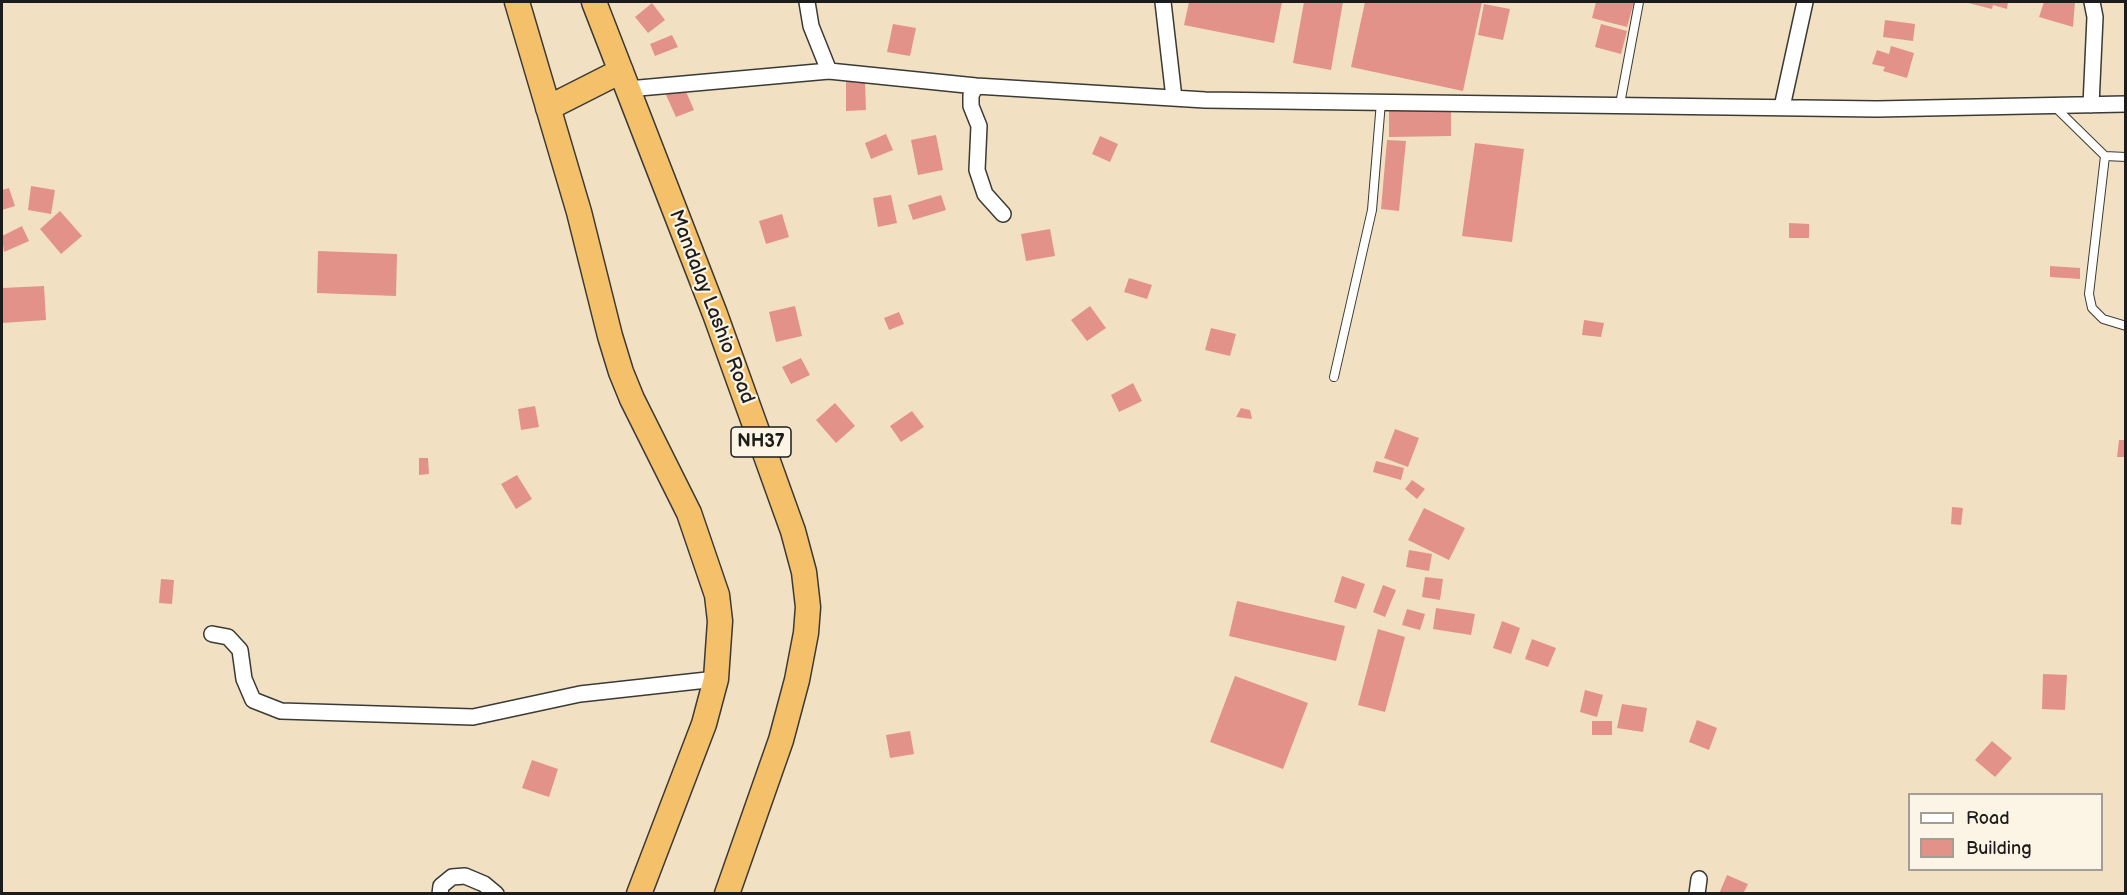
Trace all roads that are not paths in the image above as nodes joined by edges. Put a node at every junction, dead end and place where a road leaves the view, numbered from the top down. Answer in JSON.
{"nodes":[{"id":1,"x":517,"y":2,"type":"edge"},
{"id":2,"x":594,"y":2,"type":"edge"},
{"id":3,"x":807,"y":2,"type":"edge"},
{"id":4,"x":1163,"y":2,"type":"edge"},
{"id":5,"x":1639,"y":2,"type":"edge"},
{"id":6,"x":1804,"y":2,"type":"edge"},
{"id":7,"x":2092,"y":2,"type":"edge"},
{"id":8,"x":829,"y":71,"type":"junction"},
{"id":9,"x":624,"y":80,"type":"junction"},
{"id":10,"x":976,"y":86,"type":"junction"},
{"id":11,"x":1174,"y":98,"type":"junction"},
{"id":12,"x":1381,"y":102,"type":"junction"},
{"id":13,"x":1620,"y":104,"type":"junction"},
{"id":14,"x":2126,"y":104,"type":"edge"},
{"id":15,"x":2091,"y":105,"type":"junction"},
{"id":16,"x":2054,"y":106,"type":"junction"},
{"id":17,"x":1782,"y":107,"type":"junction"},
{"id":18,"x":548,"y":108,"type":"junction"},
{"id":19,"x":2104,"y":156,"type":"junction"},
{"id":20,"x":2126,"y":157,"type":"edge"},
{"id":21,"x":1003,"y":214,"type":"dead end"},
{"id":22,"x":2126,"y":326,"type":"edge"},
{"id":23,"x":1334,"y":377,"type":"dead end"},
{"id":24,"x":212,"y":634,"type":"dead end"},
{"id":25,"x":716,"y":679,"type":"junction"},
{"id":26,"x":440,"y":894,"type":"edge"},
{"id":27,"x":496,"y":894,"type":"edge"},
{"id":28,"x":639,"y":894,"type":"edge"},
{"id":29,"x":727,"y":894,"type":"edge"}],
"edges":[{"from":1,"to":18,"type":"highway"},
{"from":2,"to":9,"type":"highway","name":"Mandalay Lashio Road","number":"NH37"},
{"from":3,"to":8,"type":"street"},
{"from":4,"to":11,"type":"street"},
{"from":5,"to":13,"type":"lane"},
{"from":6,"to":17,"type":"street"},
{"from":7,"to":15,"type":"street"},
{"from":8,"to":9,"type":"street"},
{"from":8,"to":10,"type":"street"},
{"from":9,"to":18,"type":"highway"},
{"from":9,"to":29,"type":"highway","name":"Mandalay Lashio Road","number":"NH37"},
{"from":10,"to":11,"type":"street"},
{"from":10,"to":21,"type":"street"},
{"from":11,"to":12,"type":"street"},
{"from":12,"to":13,"type":"street"},
{"from":12,"to":23,"type":"lane"},
{"from":13,"to":17,"type":"street"},
{"from":14,"to":15,"type":"street"},
{"from":15,"to":16,"type":"street"},
{"from":16,"to":17,"type":"street"},
{"from":16,"to":19,"type":"lane"},
{"from":18,"to":25,"type":"highway"},
{"from":19,"to":20,"type":"lane"},
{"from":19,"to":22,"type":"lane"},
{"from":24,"to":25,"type":"street"},
{"from":25,"to":28,"type":"highway"},
{"from":26,"to":27,"type":"street"}]}
